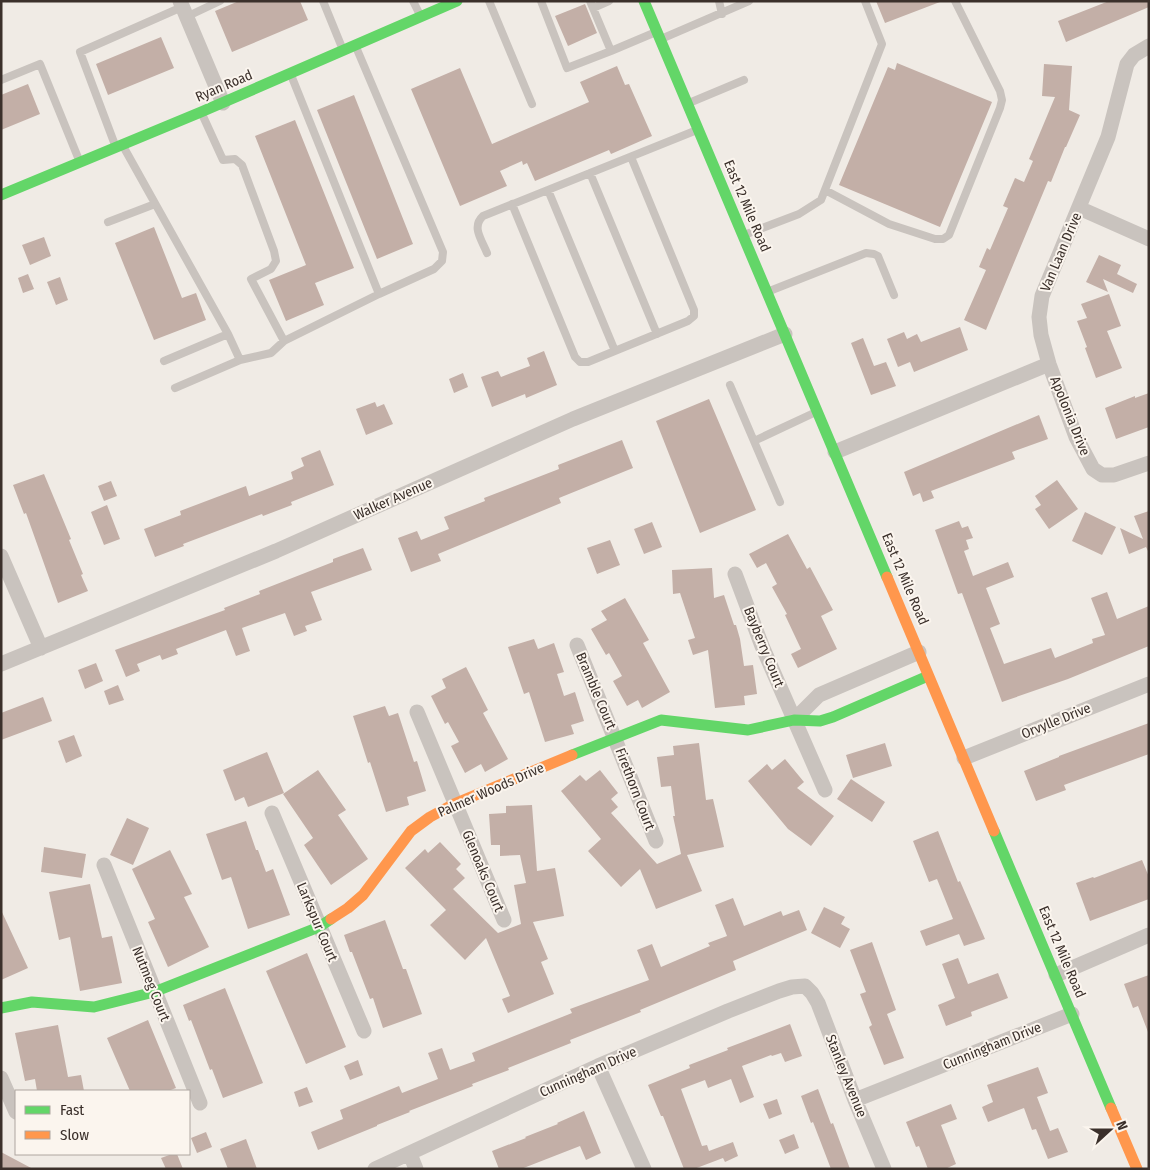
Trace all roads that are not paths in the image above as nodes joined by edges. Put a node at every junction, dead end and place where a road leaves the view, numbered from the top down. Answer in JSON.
{"nodes":[{"id":1,"x":220,"y":1,"type":"edge"},
{"id":2,"x":323,"y":1,"type":"edge"},
{"id":3,"x":413,"y":1,"type":"edge"},
{"id":4,"x":457,"y":1,"type":"edge"},
{"id":5,"x":489,"y":1,"type":"edge"},
{"id":6,"x":540,"y":1,"type":"edge"},
{"id":7,"x":609,"y":1,"type":"edge"},
{"id":8,"x":644,"y":1,"type":"edge"},
{"id":9,"x":719,"y":1,"type":"edge"},
{"id":10,"x":749,"y":1,"type":"edge"},
{"id":11,"x":865,"y":1,"type":"edge"},
{"id":12,"x":955,"y":1,"type":"edge"},
{"id":13,"x":592,"y":5,"type":"edge"},
{"id":14,"x":183,"y":8,"type":"edge"},
{"id":15,"x":722,"y":14,"type":"junction"},
{"id":16,"x":420,"y":17,"type":"junction"},
{"id":17,"x":658,"y":36,"type":"junction"},
{"id":18,"x":356,"y":45,"type":"junction"},
{"id":19,"x":1149,"y":46,"type":"edge"},
{"id":20,"x":344,"y":51,"type":"junction"},
{"id":21,"x":611,"y":51,"type":"junction"},
{"id":22,"x":291,"y":74,"type":"junction"},
{"id":23,"x":1,"y":80,"type":"edge"},
{"id":24,"x":744,"y":80,"type":"dead end"},
{"id":25,"x":223,"y":103,"type":"junction"},
{"id":26,"x":532,"y":104,"type":"dead end"},
{"id":27,"x":687,"y":104,"type":"junction"},
{"id":28,"x":202,"y":112,"type":"junction"},
{"id":29,"x":698,"y":130,"type":"junction"},
{"id":30,"x":119,"y":146,"type":"junction"},
{"id":31,"x":631,"y":157,"type":"junction"},
{"id":32,"x":80,"y":162,"type":"junction"},
{"id":33,"x":590,"y":173,"type":"junction"},
{"id":34,"x":548,"y":190,"type":"junction"},
{"id":35,"x":825,"y":190,"type":"junction"},
{"id":36,"x":1,"y":195,"type":"edge"},
{"id":37,"x":155,"y":204,"type":"junction"},
{"id":38,"x":512,"y":204,"type":"junction"},
{"id":39,"x":1079,"y":208,"type":"junction"},
{"id":40,"x":108,"y":222,"type":"dead end"},
{"id":41,"x":744,"y":235,"type":"junction"},
{"id":42,"x":1149,"y":239,"type":"edge"},
{"id":43,"x":487,"y":253,"type":"dead end"},
{"id":44,"x":767,"y":292,"type":"junction"},
{"id":45,"x":379,"y":294,"type":"junction"},
{"id":46,"x":894,"y":295,"type":"dead end"},
{"id":47,"x":228,"y":334,"type":"junction"},
{"id":48,"x":657,"y":334,"type":"junction"},
{"id":49,"x":785,"y":334,"type":"junction"},
{"id":50,"x":284,"y":341,"type":"junction"},
{"id":51,"x":615,"y":351,"type":"junction"},
{"id":52,"x":240,"y":360,"type":"junction"},
{"id":53,"x":164,"y":362,"type":"dead end"},
{"id":54,"x":1049,"y":364,"type":"junction"},
{"id":55,"x":730,"y":385,"type":"dead end"},
{"id":56,"x":175,"y":388,"type":"dead end"},
{"id":57,"x":817,"y":411,"type":"junction"},
{"id":58,"x":754,"y":441,"type":"junction"},
{"id":59,"x":835,"y":452,"type":"junction"},
{"id":60,"x":1149,"y":463,"type":"edge"},
{"id":61,"x":780,"y":502,"type":"dead end"},
{"id":62,"x":1,"y":556,"type":"edge"},
{"id":63,"x":735,"y":574,"type":"dead end"},
{"id":64,"x":577,"y":645,"type":"dead end"},
{"id":65,"x":41,"y":648,"type":"junction"},
{"id":66,"x":919,"y":652,"type":"junction"},
{"id":67,"x":1,"y":664,"type":"edge"},
{"id":68,"x":928,"y":676,"type":"junction"},
{"id":69,"x":1149,"y":684,"type":"edge"},
{"id":70,"x":417,"y":712,"type":"dead end"},
{"id":71,"x":794,"y":720,"type":"junction"},
{"id":72,"x":615,"y":737,"type":"junction"},
{"id":73,"x":964,"y":758,"type":"junction"},
{"id":74,"x":825,"y":790,"type":"dead end"},
{"id":75,"x":454,"y":804,"type":"junction"},
{"id":76,"x":272,"y":813,"type":"dead end"},
{"id":77,"x":656,"y":841,"type":"dead end"},
{"id":78,"x":104,"y":865,"type":"dead end"},
{"id":79,"x":504,"y":920,"type":"dead end"},
{"id":80,"x":319,"y":927,"type":"junction"},
{"id":81,"x":1149,"y":935,"type":"edge"},
{"id":82,"x":1056,"y":974,"type":"junction"},
{"id":83,"x":805,"y":986,"type":"joint"},
{"id":84,"x":154,"y":992,"type":"junction"},
{"id":85,"x":1,"y":1008,"type":"edge"},
{"id":86,"x":1072,"y":1014,"type":"junction"},
{"id":87,"x":364,"y":1031,"type":"dead end"},
{"id":88,"x":598,"y":1066,"type":"junction"},
{"id":89,"x":1,"y":1078,"type":"edge"},
{"id":90,"x":855,"y":1100,"type":"junction"},
{"id":91,"x":200,"y":1103,"type":"dead end"},
{"id":92,"x":15,"y":1110,"type":"edge"},
{"id":93,"x":410,"y":1154,"type":"junction"},
{"id":94,"x":375,"y":1169,"type":"edge"},
{"id":95,"x":416,"y":1169,"type":"edge"},
{"id":96,"x":644,"y":1169,"type":"edge"},
{"id":97,"x":884,"y":1169,"type":"edge"},
{"id":98,"x":1137,"y":1169,"type":"edge"}],
"edges":[{"from":1,"to":14,"type":"lane"},
{"from":2,"to":20,"type":"lane"},
{"from":3,"to":16,"type":"lane"},
{"from":4,"to":16,"type":"main road","name":"Ryan Road"},
{"from":5,"to":26,"type":"lane"},
{"from":6,"to":21,"type":"lane"},
{"from":7,"to":13,"type":"lane"},
{"from":8,"to":17,"type":"main road","name":"East 12 Mile Road"},
{"from":9,"to":15,"type":"lane"},
{"from":10,"to":15,"type":"lane"},
{"from":11,"to":35,"type":"lane"},
{"from":12,"to":35,"type":"lane"},
{"from":13,"to":21,"type":"lane"},
{"from":14,"to":25,"type":"street"},
{"from":14,"to":30,"type":"lane"},
{"from":15,"to":17,"type":"lane"},
{"from":16,"to":18,"type":"main road","name":"Ryan Road"},
{"from":17,"to":21,"type":"lane"},
{"from":17,"to":27,"type":"main road","name":"East 12 Mile Road"},
{"from":18,"to":20,"type":"main road","name":"Ryan Road"},
{"from":18,"to":45,"type":"lane"},
{"from":19,"to":39,"type":"street","name":"Van Laan Drive"},
{"from":20,"to":22,"type":"main road","name":"Ryan Road"},
{"from":22,"to":25,"type":"main road","name":"Ryan Road"},
{"from":22,"to":45,"type":"lane"},
{"from":23,"to":32,"type":"lane"},
{"from":24,"to":27,"type":"lane"},
{"from":25,"to":28,"type":"main road","name":"Ryan Road"},
{"from":27,"to":29,"type":"main road","name":"East 12 Mile Road"},
{"from":28,"to":30,"type":"main road","name":"Ryan Road"},
{"from":28,"to":50,"type":"lane"},
{"from":29,"to":31,"type":"lane"},
{"from":29,"to":41,"type":"main road","name":"East 12 Mile Road"},
{"from":30,"to":32,"type":"main road","name":"Ryan Road"},
{"from":30,"to":37,"type":"lane"},
{"from":31,"to":33,"type":"lane"},
{"from":31,"to":48,"type":"lane"},
{"from":32,"to":36,"type":"main road","name":"Ryan Road"},
{"from":33,"to":34,"type":"lane"},
{"from":33,"to":48,"type":"lane"},
{"from":34,"to":38,"type":"lane"},
{"from":34,"to":51,"type":"lane"},
{"from":35,"to":41,"type":"lane"},
{"from":37,"to":40,"type":"lane"},
{"from":37,"to":47,"type":"lane"},
{"from":38,"to":43,"type":"lane"},
{"from":38,"to":51,"type":"lane"},
{"from":39,"to":42,"type":"street"},
{"from":39,"to":54,"type":"street","name":"Van Laan Drive"},
{"from":41,"to":44,"type":"main road","name":"East 12 Mile Road"},
{"from":44,"to":46,"type":"lane"},
{"from":44,"to":49,"type":"main road","name":"East 12 Mile Road"},
{"from":45,"to":50,"type":"lane"},
{"from":47,"to":52,"type":"lane"},
{"from":47,"to":53,"type":"lane"},
{"from":48,"to":51,"type":"lane"},
{"from":49,"to":57,"type":"main road","name":"East 12 Mile Road"},
{"from":49,"to":65,"type":"street","name":"Walker Avenue"},
{"from":50,"to":52,"type":"lane"},
{"from":52,"to":56,"type":"lane"},
{"from":54,"to":59,"type":"street"},
{"from":54,"to":60,"type":"street","name":"Apolonia Drive"},
{"from":55,"to":58,"type":"lane"},
{"from":57,"to":58,"type":"lane"},
{"from":57,"to":59,"type":"main road","name":"East 12 Mile Road"},
{"from":58,"to":61,"type":"lane"},
{"from":59,"to":66,"type":"main road","name":"East 12 Mile Road"},
{"from":62,"to":65,"type":"street"},
{"from":63,"to":71,"type":"street","name":"Bayberry Court"},
{"from":64,"to":72,"type":"street","name":"Bramble Court"},
{"from":65,"to":67,"type":"street","name":"Walker Avenue"},
{"from":66,"to":68,"type":"main road","name":"East 12 Mile Road"},
{"from":66,"to":71,"type":"street"},
{"from":68,"to":71,"type":"main road","name":"Palmer Woods Drive"},
{"from":68,"to":73,"type":"main road","name":"East 12 Mile Road"},
{"from":69,"to":73,"type":"street","name":"Orvylle Drive"},
{"from":70,"to":75,"type":"street","name":"Glenoaks Court"},
{"from":71,"to":72,"type":"main road","name":"Palmer Woods Drive"},
{"from":71,"to":74,"type":"street"},
{"from":72,"to":75,"type":"main road","name":"Palmer Woods Drive"},
{"from":72,"to":77,"type":"street","name":"Firethorn Court"},
{"from":73,"to":82,"type":"main road","name":"East 12 Mile Road"},
{"from":75,"to":79,"type":"street","name":"Glenoaks Court"},
{"from":75,"to":80,"type":"main road","name":"Palmer Woods Drive"},
{"from":76,"to":80,"type":"street","name":"Larkspur Court"},
{"from":78,"to":84,"type":"street","name":"Nutmeg Court"},
{"from":80,"to":84,"type":"main road","name":"Palmer Woods Drive"},
{"from":80,"to":87,"type":"street","name":"Larkspur Court"},
{"from":81,"to":82,"type":"street"},
{"from":82,"to":86,"type":"main road","name":"East 12 Mile Road"},
{"from":83,"to":88,"type":"street","name":"Cunningham Drive"},
{"from":83,"to":90,"type":"street","name":"Stanley Avenue"},
{"from":84,"to":85,"type":"main road","name":"Palmer Woods Drive"},
{"from":84,"to":91,"type":"street","name":"Nutmeg Court"},
{"from":86,"to":90,"type":"street","name":"Cunningham Drive"},
{"from":86,"to":98,"type":"main road","name":"East 12 Mile Road"},
{"from":88,"to":93,"type":"street","name":"Cunningham Drive"},
{"from":88,"to":96,"type":"street"},
{"from":89,"to":92,"type":"street"},
{"from":90,"to":97,"type":"street","name":"Stanley Avenue"},
{"from":93,"to":94,"type":"street","name":"Cunningham Drive"},
{"from":93,"to":95,"type":"street"}]}
